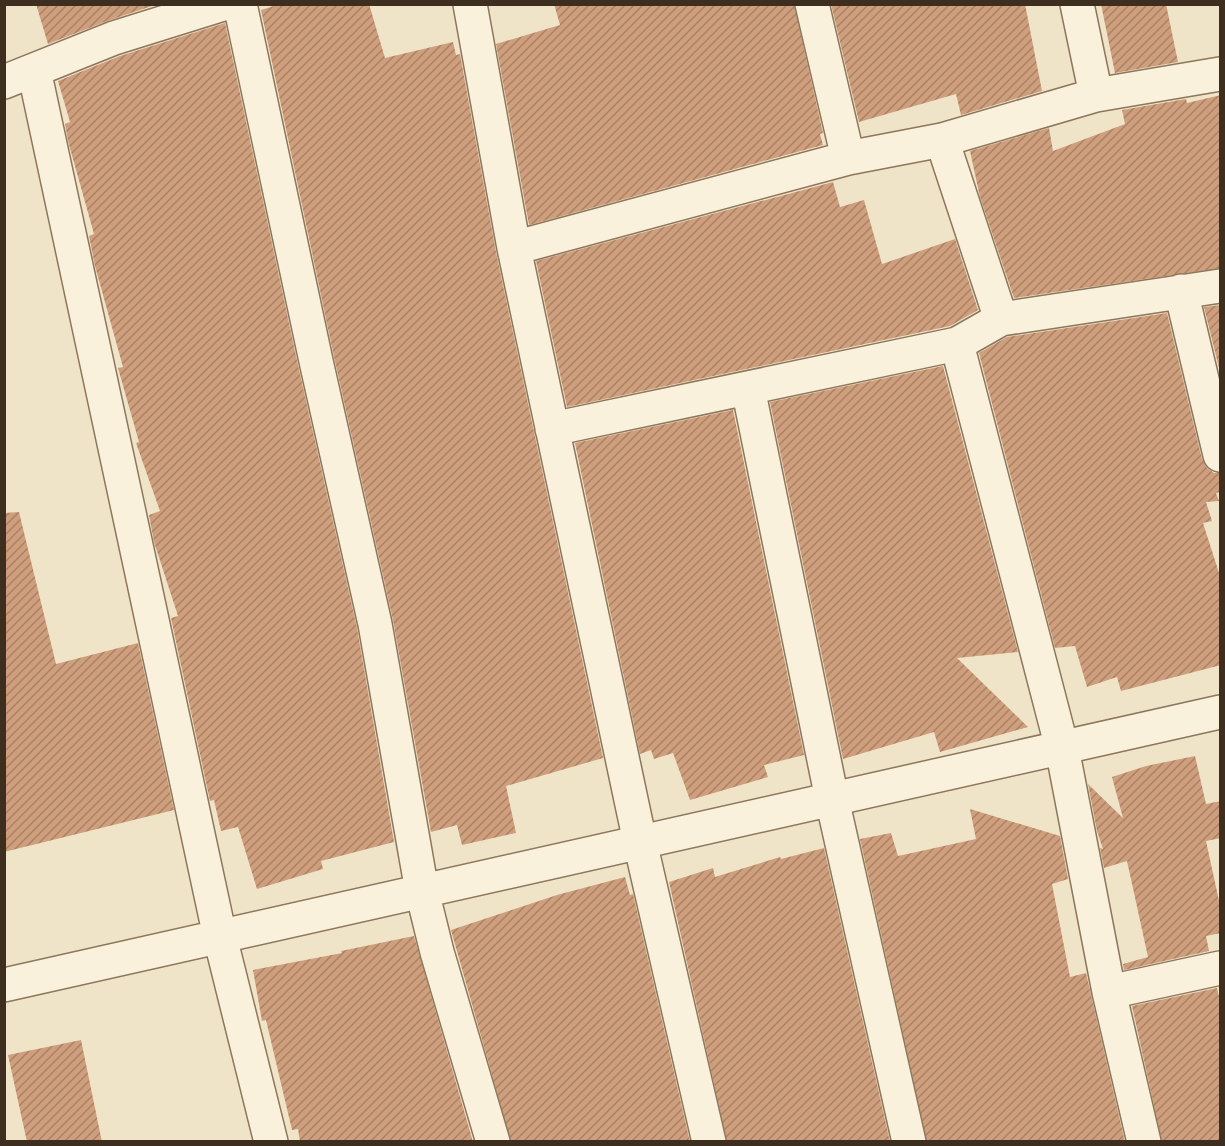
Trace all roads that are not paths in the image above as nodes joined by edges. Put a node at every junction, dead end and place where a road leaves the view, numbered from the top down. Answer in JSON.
{"nodes":[{"id":1,"x":223,"y":4,"type":"edge"},
{"id":2,"x":240,"y":4,"type":"edge"},
{"id":3,"x":470,"y":4,"type":"edge"},
{"id":4,"x":812,"y":4,"type":"edge"},
{"id":5,"x":1077,"y":4,"type":"edge"},
{"id":6,"x":1221,"y":74,"type":"edge"},
{"id":7,"x":19,"y":76,"type":"edge"},
{"id":8,"x":1096,"y":95,"type":"junction"},
{"id":9,"x":942,"y":140,"type":"junction"},
{"id":10,"x":848,"y":158,"type":"junction"},
{"id":11,"x":514,"y":248,"type":"junction"},
{"id":12,"x":1221,"y":286,"type":"edge"},
{"id":13,"x":1181,"y":291,"type":"junction"},
{"id":14,"x":1001,"y":319,"type":"junction"},
{"id":15,"x":957,"y":344,"type":"junction"},
{"id":16,"x":748,"y":388,"type":"junction"},
{"id":17,"x":552,"y":429,"type":"junction"},
{"id":18,"x":1221,"y":455,"type":"edge"},
{"id":19,"x":1221,"y":712,"type":"edge"},
{"id":20,"x":1062,"y":748,"type":"junction"},
{"id":21,"x":832,"y":799,"type":"junction"},
{"id":22,"x":640,"y":842,"type":"junction"},
{"id":23,"x":422,"y":891,"type":"junction"},
{"id":24,"x":220,"y":936,"type":"junction"},
{"id":25,"x":1221,"y":968,"type":"edge"},
{"id":26,"x":4,"y":985,"type":"edge"},
{"id":27,"x":1109,"y":992,"type":"junction"},
{"id":28,"x":271,"y":1142,"type":"edge"},
{"id":29,"x":493,"y":1142,"type":"edge"},
{"id":30,"x":710,"y":1142,"type":"edge"},
{"id":31,"x":909,"y":1142,"type":"edge"},
{"id":32,"x":1144,"y":1142,"type":"edge"}],
"edges":[{"from":1,"to":7,"type":"street"},
{"from":2,"to":23,"type":"street"},
{"from":3,"to":11,"type":"street"},
{"from":4,"to":10,"type":"street"},
{"from":5,"to":8,"type":"street"},
{"from":6,"to":8,"type":"street"},
{"from":7,"to":24,"type":"street"},
{"from":8,"to":9,"type":"street"},
{"from":9,"to":10,"type":"street"},
{"from":9,"to":14,"type":"street"},
{"from":10,"to":11,"type":"street"},
{"from":11,"to":17,"type":"street"},
{"from":12,"to":13,"type":"street"},
{"from":13,"to":14,"type":"street"},
{"from":13,"to":18,"type":"street"},
{"from":14,"to":15,"type":"street"},
{"from":15,"to":16,"type":"street"},
{"from":15,"to":20,"type":"street"},
{"from":16,"to":17,"type":"street"},
{"from":16,"to":21,"type":"street"},
{"from":17,"to":22,"type":"street"},
{"from":19,"to":20,"type":"street"},
{"from":20,"to":21,"type":"street"},
{"from":20,"to":27,"type":"street"},
{"from":21,"to":22,"type":"street"},
{"from":21,"to":31,"type":"street"},
{"from":22,"to":23,"type":"street"},
{"from":22,"to":30,"type":"street"},
{"from":23,"to":24,"type":"street"},
{"from":23,"to":29,"type":"street"},
{"from":24,"to":26,"type":"street"},
{"from":24,"to":28,"type":"street"},
{"from":25,"to":27,"type":"street"},
{"from":27,"to":32,"type":"street"}]}
